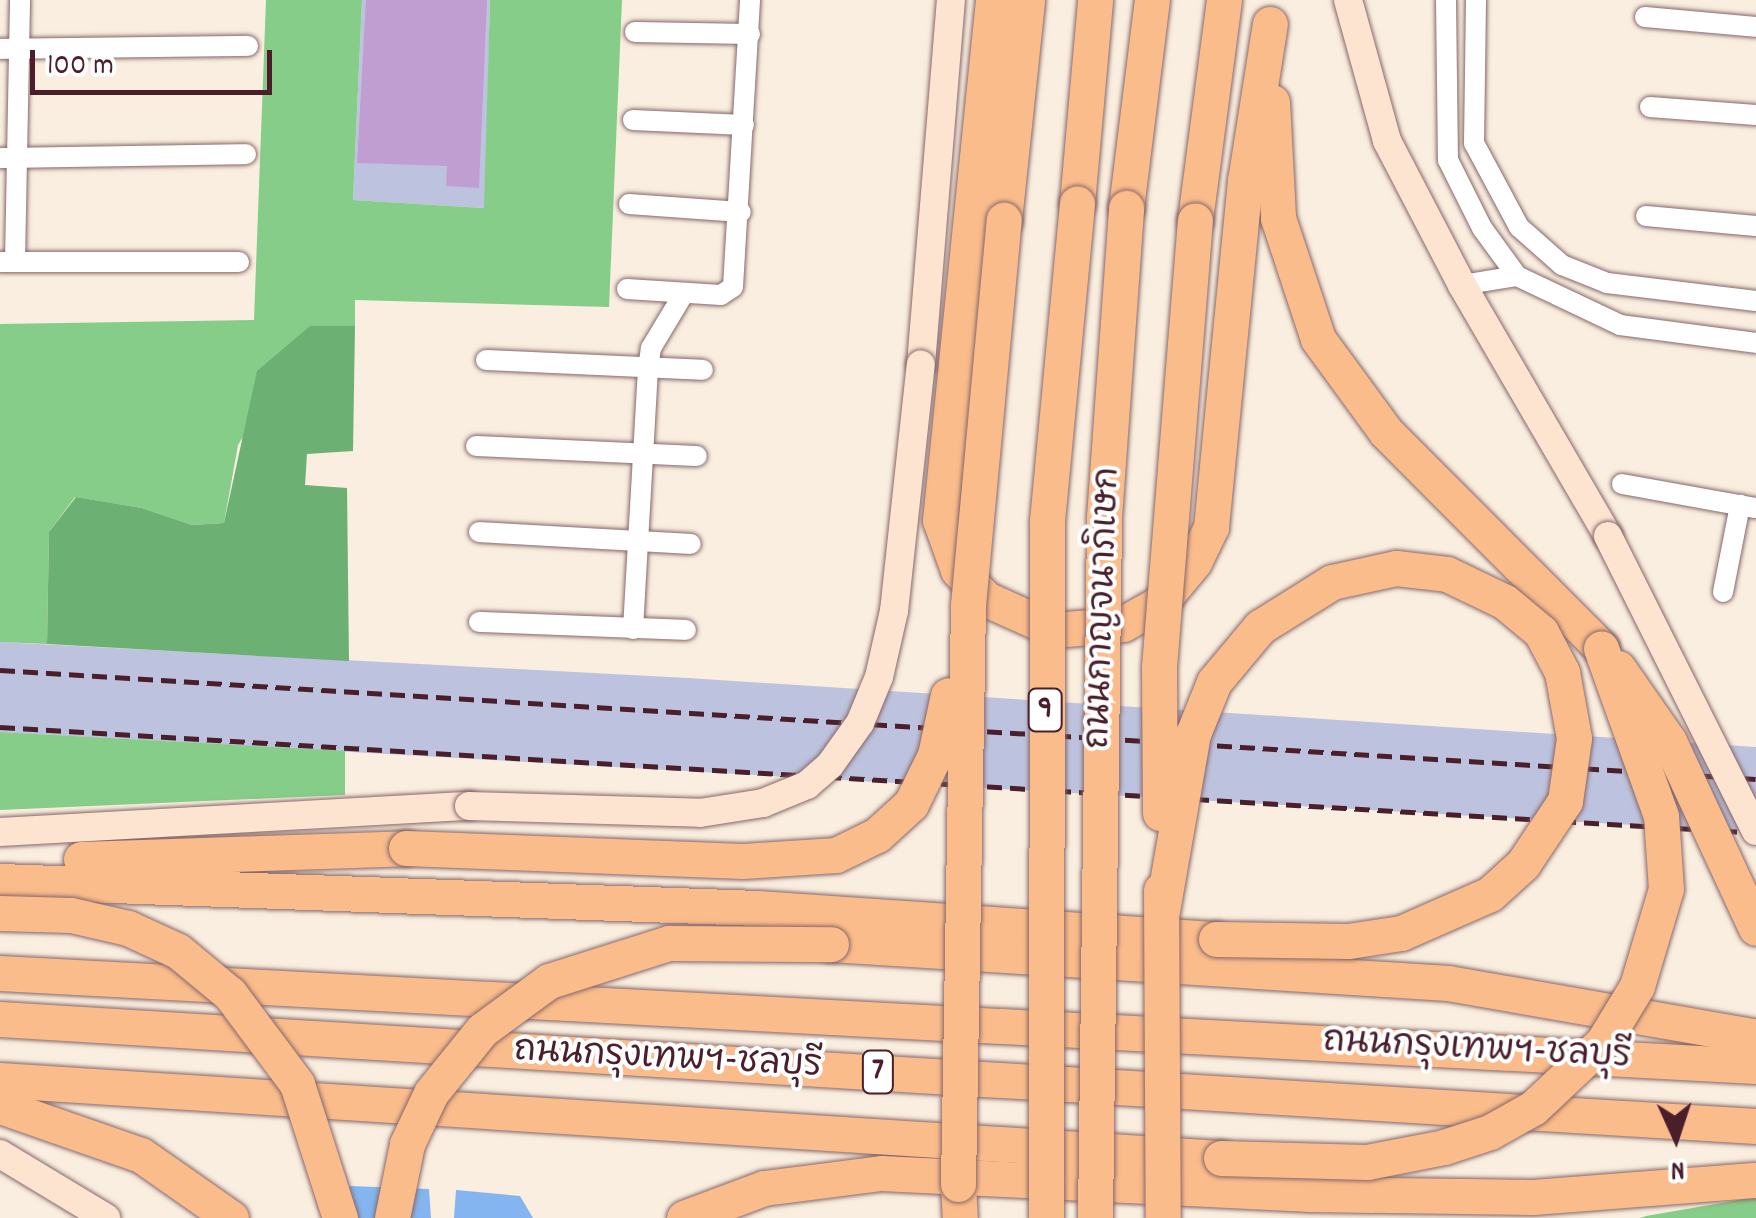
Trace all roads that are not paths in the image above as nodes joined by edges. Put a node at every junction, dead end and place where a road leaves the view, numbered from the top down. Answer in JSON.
{"nodes":[{"id":1,"x":20,"y":0,"type":"edge"},
{"id":2,"x":750,"y":0,"type":"edge"},
{"id":3,"x":950,"y":0,"type":"edge"},
{"id":4,"x":993,"y":0,"type":"edge"},
{"id":5,"x":1027,"y":0,"type":"edge"},
{"id":6,"x":1095,"y":0,"type":"edge"},
{"id":7,"x":1152,"y":0,"type":"edge"},
{"id":8,"x":1224,"y":0,"type":"edge"},
{"id":9,"x":1348,"y":0,"type":"edge"},
{"id":10,"x":1446,"y":0,"type":"edge"},
{"id":11,"x":1476,"y":0,"type":"edge"},
{"id":12,"x":1271,"y":12,"type":"edge"},
{"id":13,"x":1645,"y":17,"type":"dead end"},
{"id":14,"x":1756,"y":28,"type":"edge"},
{"id":15,"x":635,"y":32,"type":"dead end"},
{"id":16,"x":750,"y":34,"type":"junction"},
{"id":17,"x":248,"y":46,"type":"dead end"},
{"id":18,"x":10,"y":48,"type":"edge"},
{"id":19,"x":1650,"y":108,"type":"dead end"},
{"id":20,"x":1756,"y":115,"type":"edge"},
{"id":21,"x":633,"y":120,"type":"dead end"},
{"id":22,"x":744,"y":126,"type":"junction"},
{"id":23,"x":246,"y":154,"type":"dead end"},
{"id":24,"x":7,"y":158,"type":"edge"},
{"id":25,"x":629,"y":204,"type":"dead end"},
{"id":26,"x":740,"y":212,"type":"junction"},
{"id":27,"x":1646,"y":216,"type":"dead end"},
{"id":28,"x":1756,"y":226,"type":"edge"},
{"id":29,"x":8,"y":262,"type":"edge"},
{"id":30,"x":238,"y":262,"type":"dead end"},
{"id":31,"x":1517,"y":276,"type":"junction"},
{"id":32,"x":1607,"y":283,"type":"junction"},
{"id":33,"x":1462,"y":285,"type":"junction"},
{"id":34,"x":627,"y":289,"type":"dead end"},
{"id":35,"x":684,"y":293,"type":"junction"},
{"id":36,"x":1756,"y":301,"type":"edge"},
{"id":37,"x":1601,"y":319,"type":"junction"},
{"id":38,"x":1756,"y":342,"type":"edge"},
{"id":39,"x":486,"y":360,"type":"dead end"},
{"id":40,"x":648,"y":369,"type":"junction"},
{"id":41,"x":703,"y":370,"type":"dead end"},
{"id":42,"x":476,"y":446,"type":"dead end"},
{"id":43,"x":643,"y":455,"type":"junction"},
{"id":44,"x":697,"y":456,"type":"dead end"},
{"id":45,"x":1622,"y":484,"type":"dead end"},
{"id":46,"x":1748,"y":506,"type":"edge"},
{"id":47,"x":478,"y":532,"type":"dead end"},
{"id":48,"x":638,"y":541,"type":"junction"},
{"id":49,"x":691,"y":544,"type":"dead end"},
{"id":50,"x":1723,"y":592,"type":"dead end"},
{"id":51,"x":968,"y":605,"type":"junction"},
{"id":52,"x":479,"y":622,"type":"dead end"},
{"id":53,"x":633,"y":628,"type":"junction"},
{"id":54,"x":686,"y":630,"type":"dead end"},
{"id":55,"x":1601,"y":648,"type":"junction"},
{"id":56,"x":1756,"y":831,"type":"edge"},
{"id":57,"x":0,"y":832,"type":"edge"},
{"id":58,"x":0,"y":864,"type":"edge"},
{"id":59,"x":0,"y":881,"type":"edge"},
{"id":60,"x":1162,"y":911,"type":"junction"},
{"id":61,"x":0,"y":913,"type":"edge"},
{"id":62,"x":1756,"y":928,"type":"edge"},
{"id":63,"x":0,"y":973,"type":"edge"},
{"id":64,"x":0,"y":1019,"type":"edge"},
{"id":65,"x":1756,"y":1037,"type":"edge"},
{"id":66,"x":1756,"y":1066,"type":"edge"},
{"id":67,"x":0,"y":1080,"type":"edge"},
{"id":68,"x":0,"y":1106,"type":"edge"},
{"id":69,"x":1756,"y":1126,"type":"edge"},
{"id":70,"x":0,"y":1154,"type":"edge"},
{"id":71,"x":1748,"y":1181,"type":"edge"},
{"id":72,"x":958,"y":1206,"type":"edge"},
{"id":73,"x":106,"y":1218,"type":"edge"},
{"id":74,"x":231,"y":1218,"type":"edge"},
{"id":75,"x":340,"y":1218,"type":"edge"},
{"id":76,"x":392,"y":1218,"type":"edge"},
{"id":77,"x":684,"y":1218,"type":"edge"},
{"id":78,"x":1046,"y":1218,"type":"edge"},
{"id":79,"x":1095,"y":1218,"type":"edge"},
{"id":80,"x":1162,"y":1218,"type":"edge"},
{"id":81,"x":1578,"y":1218,"type":"edge"}],
"edges":[{"from":1,"to":18,"type":"street"},
{"from":2,"to":16,"type":"street"},
{"from":3,"to":57,"type":"main road","bridge":true},
{"from":4,"to":12,"type":"highway"},
{"from":5,"to":51,"type":"highway","bridge":true},
{"from":6,"to":78,"type":"highway","name":"ถนนกาญจนาภิเษก","number":"9","bridge":true},
{"from":7,"to":79,"type":"highway","name":"ถนนกาญจนาภิเษก","number":"9","bridge":true},
{"from":8,"to":60,"type":"highway","bridge":true},
{"from":9,"to":33,"type":"main road"},
{"from":10,"to":31,"type":"street"},
{"from":11,"to":32,"type":"street"},
{"from":12,"to":55,"type":"highway"},
{"from":13,"to":14,"type":"street"},
{"from":15,"to":16,"type":"street"},
{"from":16,"to":22,"type":"street"},
{"from":17,"to":18,"type":"street"},
{"from":18,"to":24,"type":"street"},
{"from":19,"to":20,"type":"street"},
{"from":21,"to":22,"type":"street"},
{"from":22,"to":26,"type":"street"},
{"from":23,"to":24,"type":"street"},
{"from":24,"to":29,"type":"street"},
{"from":25,"to":26,"type":"street"},
{"from":26,"to":35,"type":"street"},
{"from":27,"to":28,"type":"street"},
{"from":29,"to":30,"type":"street"},
{"from":31,"to":33,"type":"street"},
{"from":31,"to":37,"type":"street"},
{"from":32,"to":36,"type":"street"},
{"from":32,"to":37,"type":"street"},
{"from":33,"to":56,"type":"main road","bridge":true},
{"from":34,"to":35,"type":"street"},
{"from":35,"to":40,"type":"street"},
{"from":37,"to":38,"type":"street"},
{"from":39,"to":40,"type":"street"},
{"from":40,"to":41,"type":"street"},
{"from":40,"to":43,"type":"street"},
{"from":42,"to":43,"type":"street"},
{"from":43,"to":44,"type":"street"},
{"from":43,"to":48,"type":"street"},
{"from":45,"to":46,"type":"street"},
{"from":46,"to":50,"type":"street"},
{"from":47,"to":48,"type":"street"},
{"from":48,"to":49,"type":"street"},
{"from":48,"to":53,"type":"street"},
{"from":51,"to":58,"type":"highway","bridge":true},
{"from":51,"to":72,"type":"highway","bridge":true},
{"from":52,"to":53,"type":"street"},
{"from":53,"to":54,"type":"street"},
{"from":55,"to":62,"type":"highway","bridge":true},
{"from":55,"to":67,"type":"highway","bridge":true},
{"from":59,"to":60,"type":"highway","bridge":true},
{"from":60,"to":80,"type":"highway","bridge":true},
{"from":61,"to":75,"type":"highway","bridge":true},
{"from":63,"to":66,"type":"highway","name":"ถนนกรุงเทพฯ-ชลบุรี","number":"7"},
{"from":64,"to":69,"type":"highway","name":"ถนนกรุงเทพฯ-ชลบุรี","number":"7"},
{"from":65,"to":76,"type":"highway","bridge":true},
{"from":68,"to":74,"type":"highway"},
{"from":70,"to":73,"type":"main road"},
{"from":71,"to":77,"type":"highway"},
{"from":71,"to":81,"type":"highway"}]}
